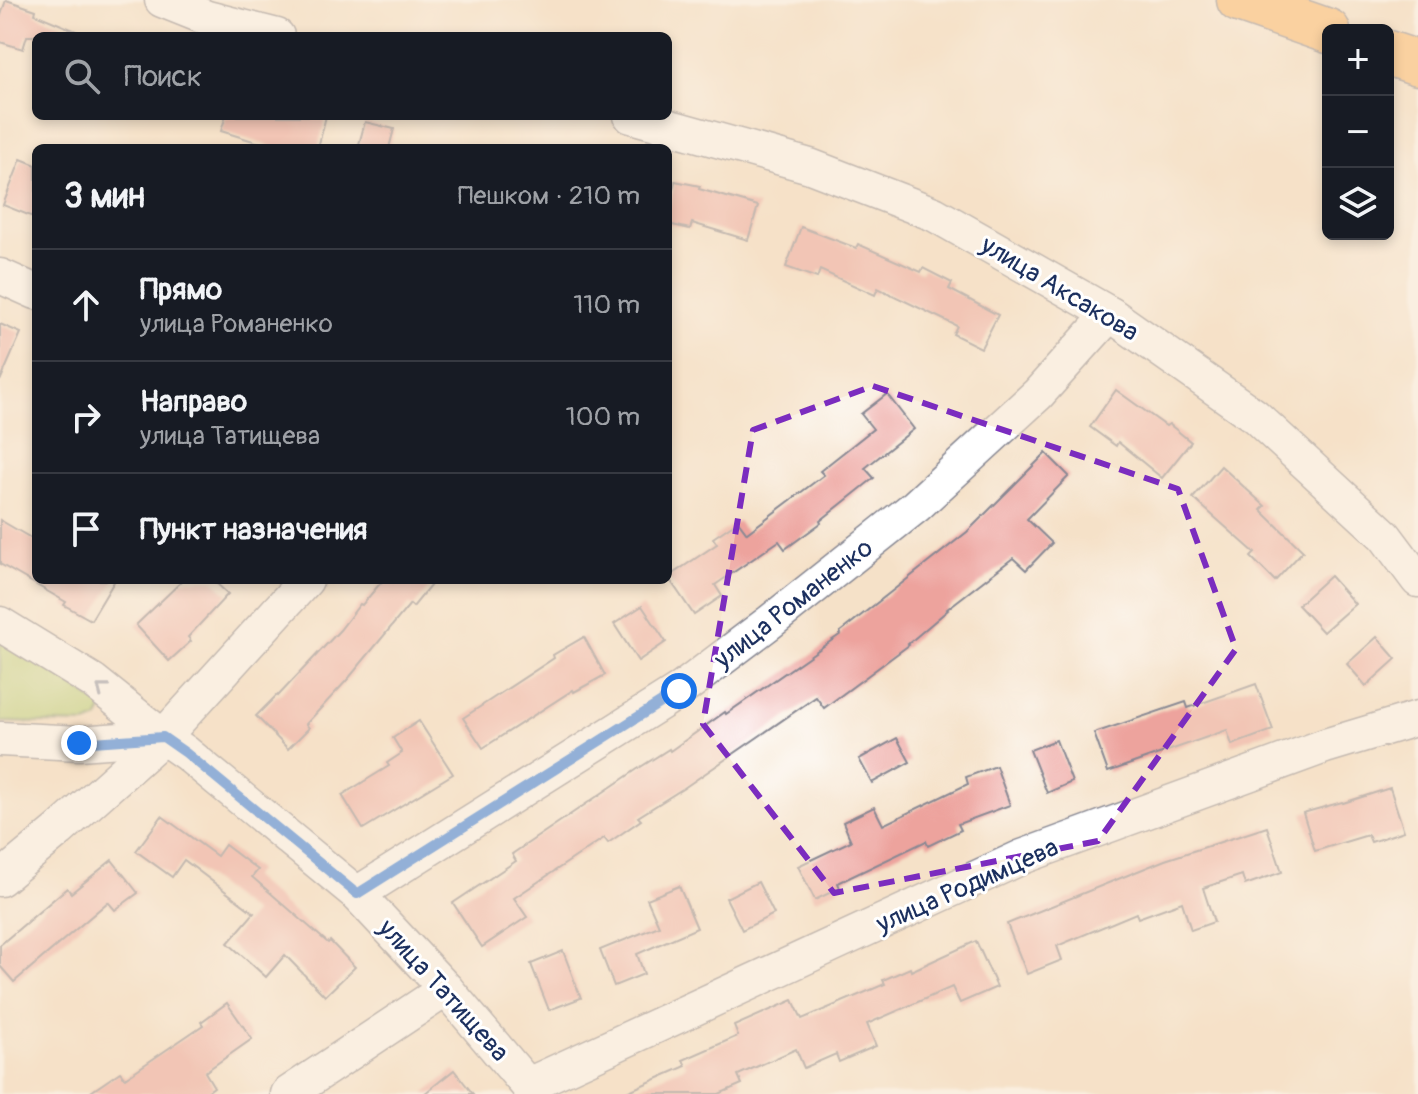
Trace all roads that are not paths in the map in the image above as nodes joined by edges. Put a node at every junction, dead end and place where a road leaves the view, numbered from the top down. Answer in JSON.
{"nodes":[{"id":1,"x":162,"y":0,"type":"edge"},
{"id":2,"x":1239,"y":0,"type":"edge"},
{"id":3,"x":1322,"y":29,"type":"edge"},
{"id":4,"x":261,"y":32,"type":"edge"},
{"id":5,"x":1394,"y":55,"type":"edge"},
{"id":6,"x":1418,"y":63,"type":"edge"},
{"id":7,"x":637,"y":128,"type":"edge"},
{"id":8,"x":0,"y":276,"type":"edge"},
{"id":9,"x":32,"y":290,"type":"edge"},
{"id":10,"x":1110,"y":314,"type":"junction"},
{"id":11,"x":1418,"y":580,"type":"edge"},
{"id":12,"x":302,"y":584,"type":"edge"},
{"id":13,"x":0,"y":624,"type":"edge"},
{"id":14,"x":1418,"y":718,"type":"edge"},
{"id":15,"x":163,"y":737,"type":"junction"},
{"id":16,"x":0,"y":739,"type":"edge"},
{"id":17,"x":0,"y":879,"type":"edge"},
{"id":18,"x":357,"y":894,"type":"junction"},
{"id":19,"x":446,"y":989,"type":"junction"},
{"id":20,"x":532,"y":1089,"type":"edge"},
{"id":21,"x":288,"y":1094,"type":"edge"}],
"edges":[{"from":1,"to":4,"type":"street"},
{"from":2,"to":3,"type":"highway"},
{"from":5,"to":6,"type":"highway"},
{"from":7,"to":10,"type":"street","name":"улица Аксакова"},
{"from":8,"to":9,"type":"street"},
{"from":10,"to":11,"type":"street","name":"улица Аксакова"},
{"from":10,"to":18,"type":"street","name":"улица Романенко"},
{"from":12,"to":15,"type":"street"},
{"from":15,"to":13,"type":"street","name":"улица Татищева","one_way":true},
{"from":14,"to":20,"type":"street","name":"улица Родимцева"},
{"from":15,"to":16,"type":"street"},
{"from":15,"to":17,"type":"street"},
{"from":15,"to":18,"type":"street","name":"улица Татищева"},
{"from":18,"to":19,"type":"street","name":"улица Татищева"},
{"from":19,"to":20,"type":"street","name":"улица Татищева"},
{"from":19,"to":21,"type":"street"}]}
